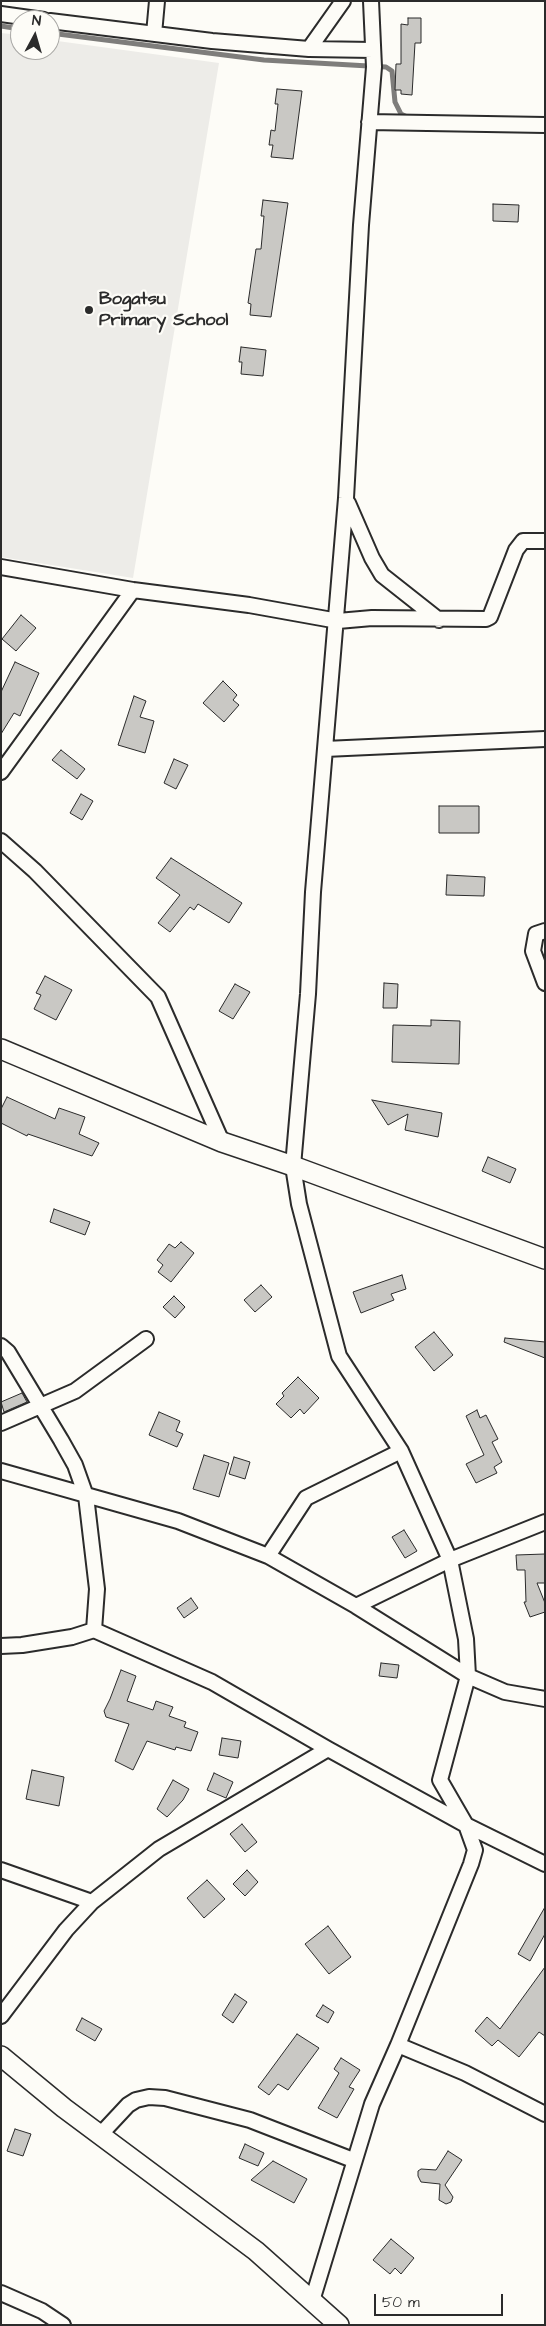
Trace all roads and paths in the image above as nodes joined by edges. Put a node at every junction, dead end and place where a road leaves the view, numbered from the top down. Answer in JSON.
{"nodes":[{"id":1,"x":157,"y":1,"type":"edge"},
{"id":2,"x":343,"y":1,"type":"edge"},
{"id":3,"x":371,"y":1,"type":"edge"},
{"id":4,"x":60,"y":22,"type":"edge"},
{"id":5,"x":154,"y":34,"type":"junction"},
{"id":6,"x":309,"y":49,"type":"junction"},
{"id":7,"x":373,"y":50,"type":"junction"},
{"id":8,"x":369,"y":122,"type":"junction"},
{"id":9,"x":545,"y":124,"type":"edge"},
{"id":10,"x":346,"y":498,"type":"junction"},
{"id":11,"x":545,"y":541,"type":"edge"},
{"id":12,"x":1,"y":567,"type":"edge"},
{"id":13,"x":133,"y":590,"type":"junction"},
{"id":14,"x":439,"y":620,"type":"junction"},
{"id":15,"x":338,"y":621,"type":"junction"},
{"id":16,"x":545,"y":739,"type":"edge"},
{"id":17,"x":326,"y":749,"type":"junction"},
{"id":18,"x":1,"y":772,"type":"edge"},
{"id":19,"x":1,"y":841,"type":"edge"},
{"id":20,"x":545,"y":931,"type":"edge"},
{"id":21,"x":545,"y":983,"type":"edge"},
{"id":22,"x":1,"y":1050,"type":"edge"},
{"id":23,"x":222,"y":1142,"type":"junction"},
{"id":24,"x":293,"y":1166,"type":"junction"},
{"id":25,"x":545,"y":1259,"type":"edge"},
{"id":26,"x":146,"y":1339,"type":"dead end"},
{"id":27,"x":1,"y":1346,"type":"edge"},
{"id":28,"x":42,"y":1407,"type":"junction"},
{"id":29,"x":1,"y":1423,"type":"edge"},
{"id":30,"x":401,"y":1451,"type":"junction"},
{"id":31,"x":1,"y":1471,"type":"edge"},
{"id":32,"x":86,"y":1496,"type":"junction"},
{"id":33,"x":545,"y":1522,"type":"edge"},
{"id":34,"x":268,"y":1556,"type":"junction"},
{"id":35,"x":450,"y":1560,"type":"junction"},
{"id":36,"x":356,"y":1606,"type":"junction"},
{"id":37,"x":94,"y":1630,"type":"junction"},
{"id":38,"x":1,"y":1646,"type":"edge"},
{"id":39,"x":468,"y":1676,"type":"junction"},
{"id":40,"x":545,"y":1699,"type":"edge"},
{"id":41,"x":328,"y":1749,"type":"junction"},
{"id":42,"x":466,"y":1825,"type":"junction"},
{"id":43,"x":545,"y":1864,"type":"edge"},
{"id":44,"x":1,"y":1870,"type":"edge"},
{"id":45,"x":92,"y":1902,"type":"junction"},
{"id":46,"x":1,"y":2016,"type":"edge"},
{"id":47,"x":398,"y":2045,"type":"junction"},
{"id":48,"x":1,"y":2056,"type":"edge"},
{"id":49,"x":545,"y":2114,"type":"edge"},
{"id":50,"x":100,"y":2135,"type":"junction"},
{"id":51,"x":353,"y":2160,"type":"junction"},
{"id":52,"x":1,"y":2293,"type":"edge"},
{"id":53,"x":312,"y":2301,"type":"junction"},
{"id":54,"x":63,"y":2325,"type":"edge"},
{"id":55,"x":339,"y":2325,"type":"edge"}],
"edges":[{"from":1,"to":5,"type":"street"},
{"from":2,"to":6,"type":"street"},
{"from":3,"to":7,"type":"street"},
{"from":4,"to":5,"type":"street"},
{"from":5,"to":6,"type":"street"},
{"from":6,"to":7,"type":"street"},
{"from":7,"to":8,"type":"street"},
{"from":8,"to":9,"type":"street"},
{"from":8,"to":10,"type":"street"},
{"from":10,"to":14,"type":"street"},
{"from":10,"to":15,"type":"street"},
{"from":11,"to":14,"type":"street"},
{"from":12,"to":13,"type":"street"},
{"from":13,"to":15,"type":"street"},
{"from":13,"to":18,"type":"street"},
{"from":14,"to":15,"type":"street"},
{"from":15,"to":17,"type":"street"},
{"from":16,"to":17,"type":"street"},
{"from":17,"to":24,"type":"street"},
{"from":19,"to":23,"type":"street"},
{"from":20,"to":21,"type":"street"},
{"from":22,"to":23,"type":"street"},
{"from":23,"to":24,"type":"street"},
{"from":24,"to":25,"type":"street"},
{"from":24,"to":30,"type":"street"},
{"from":26,"to":28,"type":"street"},
{"from":27,"to":28,"type":"street"},
{"from":28,"to":29,"type":"street"},
{"from":28,"to":32,"type":"street"},
{"from":30,"to":34,"type":"street"},
{"from":30,"to":35,"type":"street"},
{"from":31,"to":32,"type":"street"},
{"from":32,"to":34,"type":"street"},
{"from":32,"to":37,"type":"street"},
{"from":33,"to":35,"type":"street"},
{"from":34,"to":36,"type":"street"},
{"from":35,"to":36,"type":"street"},
{"from":35,"to":39,"type":"street"},
{"from":36,"to":39,"type":"street"},
{"from":37,"to":38,"type":"street"},
{"from":37,"to":41,"type":"street"},
{"from":39,"to":40,"type":"street"},
{"from":39,"to":42,"type":"street"},
{"from":41,"to":42,"type":"street"},
{"from":41,"to":45,"type":"street"},
{"from":42,"to":43,"type":"street"},
{"from":42,"to":47,"type":"street"},
{"from":44,"to":45,"type":"street"},
{"from":45,"to":46,"type":"street"},
{"from":47,"to":49,"type":"street"},
{"from":47,"to":51,"type":"street"},
{"from":48,"to":50,"type":"street"},
{"from":50,"to":51,"type":"street"},
{"from":50,"to":53,"type":"street"},
{"from":51,"to":53,"type":"street"},
{"from":52,"to":54,"type":"street"},
{"from":53,"to":55,"type":"street"}]}
